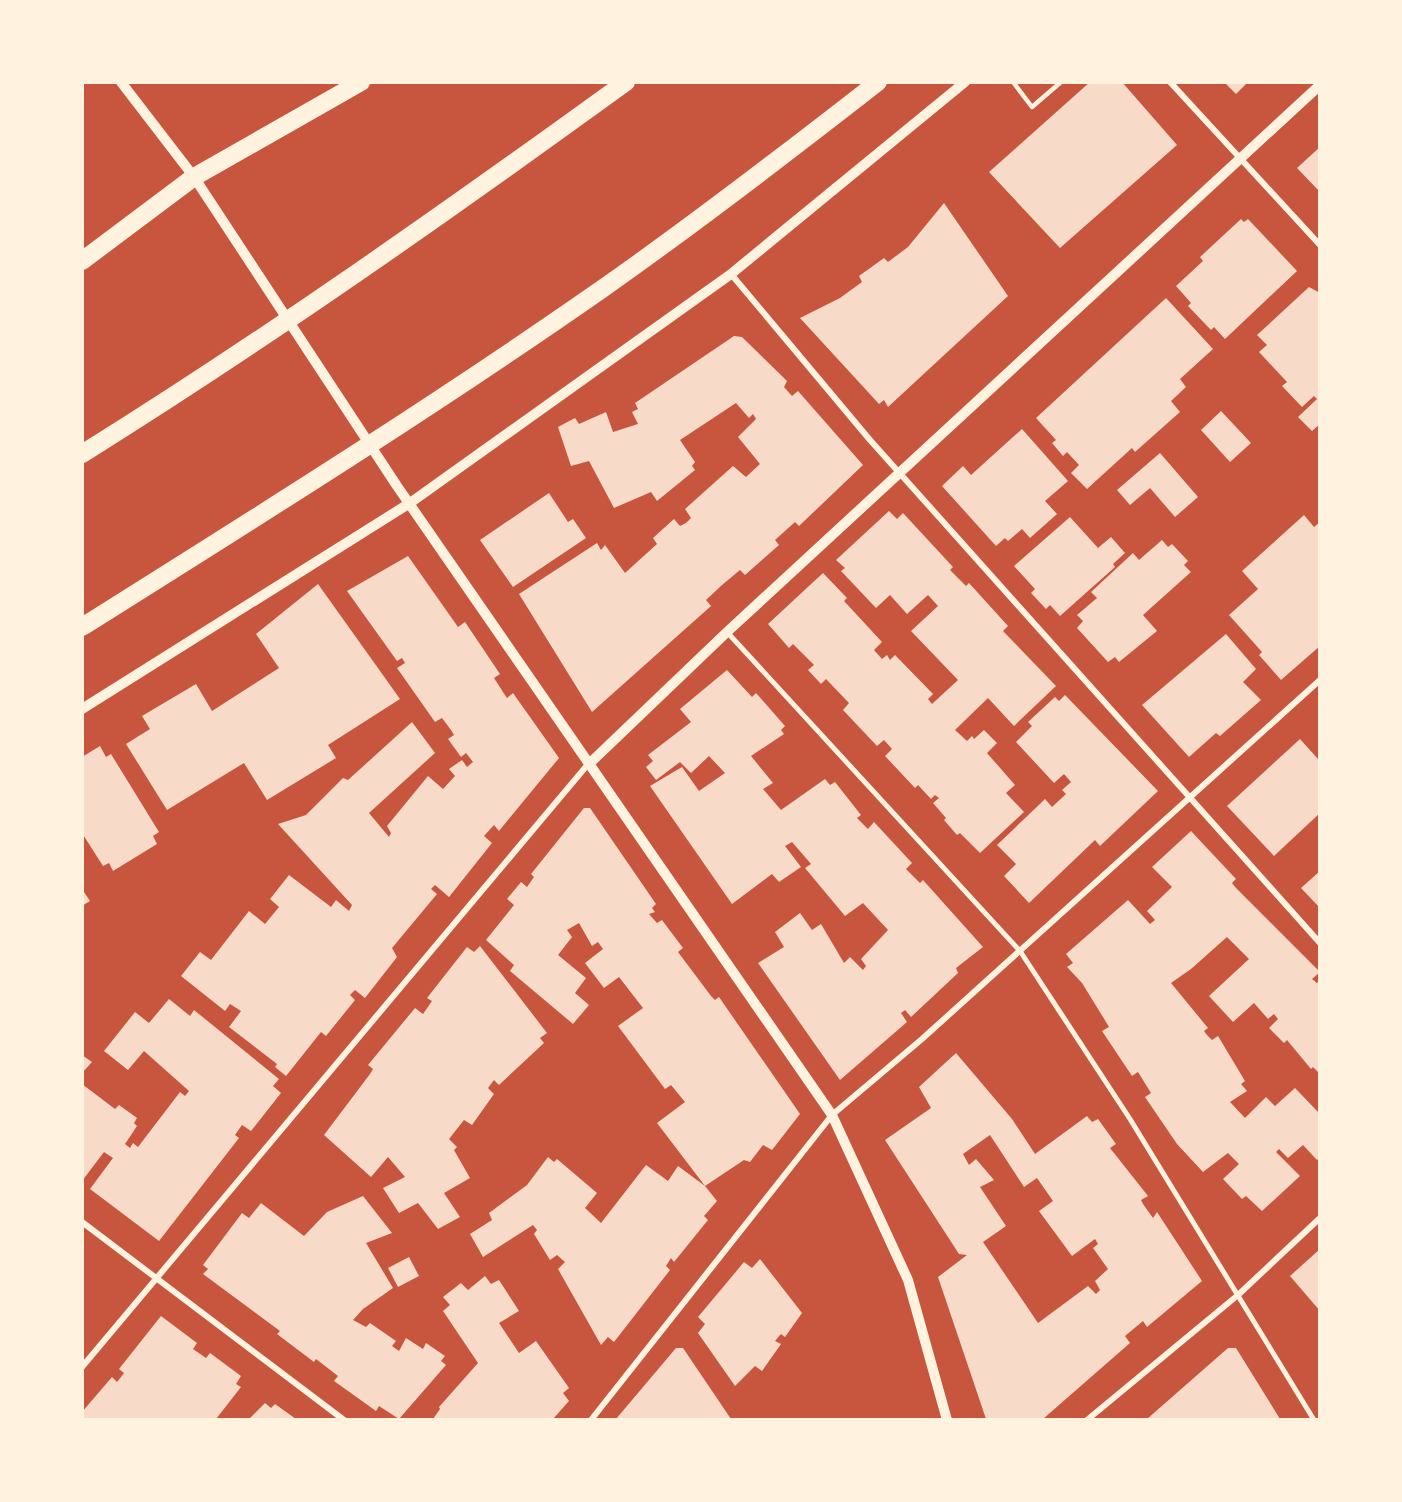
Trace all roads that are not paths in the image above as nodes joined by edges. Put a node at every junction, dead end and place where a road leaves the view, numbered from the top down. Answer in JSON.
{"nodes":[{"id":1,"x":122,"y":82,"type":"edge"},
{"id":2,"x":361,"y":82,"type":"edge"},
{"id":3,"x":626,"y":82,"type":"edge"},
{"id":4,"x":878,"y":82,"type":"edge"},
{"id":5,"x":965,"y":82,"type":"edge"},
{"id":6,"x":1013,"y":82,"type":"edge"},
{"id":7,"x":1061,"y":82,"type":"edge"},
{"id":8,"x":1170,"y":82,"type":"edge"},
{"id":9,"x":1320,"y":85,"type":"edge"},
{"id":10,"x":1240,"y":158,"type":"junction"},
{"id":11,"x":194,"y":177,"type":"junction"},
{"id":12,"x":1320,"y":245,"type":"edge"},
{"id":13,"x":82,"y":261,"type":"edge"},
{"id":14,"x":731,"y":274,"type":"junction"},
{"id":15,"x":82,"y":454,"type":"edge"},
{"id":16,"x":899,"y":472,"type":"junction"},
{"id":17,"x":410,"y":503,"type":"junction"},
{"id":18,"x":82,"y":627,"type":"edge"},
{"id":19,"x":727,"y":632,"type":"junction"},
{"id":20,"x":1320,"y":680,"type":"edge"},
{"id":21,"x":82,"y":709,"type":"edge"},
{"id":22,"x":590,"y":763,"type":"junction"},
{"id":23,"x":1189,"y":798,"type":"junction"},
{"id":24,"x":1320,"y":943,"type":"edge"},
{"id":25,"x":1020,"y":951,"type":"junction"},
{"id":26,"x":832,"y":1115,"type":"junction"},
{"id":27,"x":1320,"y":1218,"type":"edge"},
{"id":28,"x":82,"y":1222,"type":"edge"},
{"id":29,"x":157,"y":1276,"type":"junction"},
{"id":30,"x":1238,"y":1295,"type":"junction"},
{"id":31,"x":82,"y":1367,"type":"edge"},
{"id":32,"x":344,"y":1419,"type":"edge"},
{"id":33,"x":591,"y":1419,"type":"edge"},
{"id":34,"x":947,"y":1419,"type":"edge"},
{"id":35,"x":1087,"y":1419,"type":"edge"},
{"id":36,"x":1314,"y":1419,"type":"edge"}],
"edges":[{"from":1,"to":11,"type":"street"},
{"from":2,"to":11,"type":"highway"},
{"from":3,"to":15,"type":"highway"},
{"from":4,"to":18,"type":"highway"},
{"from":5,"to":14,"type":"street"},
{"from":6,"to":7,"type":"lane"},
{"from":8,"to":10,"type":"street"},
{"from":9,"to":10,"type":"street"},
{"from":10,"to":12,"type":"street"},
{"from":10,"to":16,"type":"street"},
{"from":11,"to":13,"type":"highway"},
{"from":11,"to":17,"type":"street"},
{"from":14,"to":16,"type":"street"},
{"from":14,"to":17,"type":"street"},
{"from":16,"to":19,"type":"street"},
{"from":16,"to":23,"type":"street"},
{"from":17,"to":21,"type":"street"},
{"from":17,"to":22,"type":"street"},
{"from":19,"to":22,"type":"street"},
{"from":19,"to":25,"type":"street"},
{"from":20,"to":23,"type":"street"},
{"from":22,"to":26,"type":"street"},
{"from":22,"to":29,"type":"street"},
{"from":23,"to":24,"type":"street"},
{"from":23,"to":25,"type":"street"},
{"from":25,"to":26,"type":"street"},
{"from":25,"to":30,"type":"street"},
{"from":26,"to":33,"type":"street"},
{"from":26,"to":34,"type":"street"},
{"from":27,"to":30,"type":"street"},
{"from":28,"to":29,"type":"street"},
{"from":29,"to":31,"type":"street"},
{"from":29,"to":32,"type":"street"},
{"from":30,"to":35,"type":"street"},
{"from":30,"to":36,"type":"street"}]}
